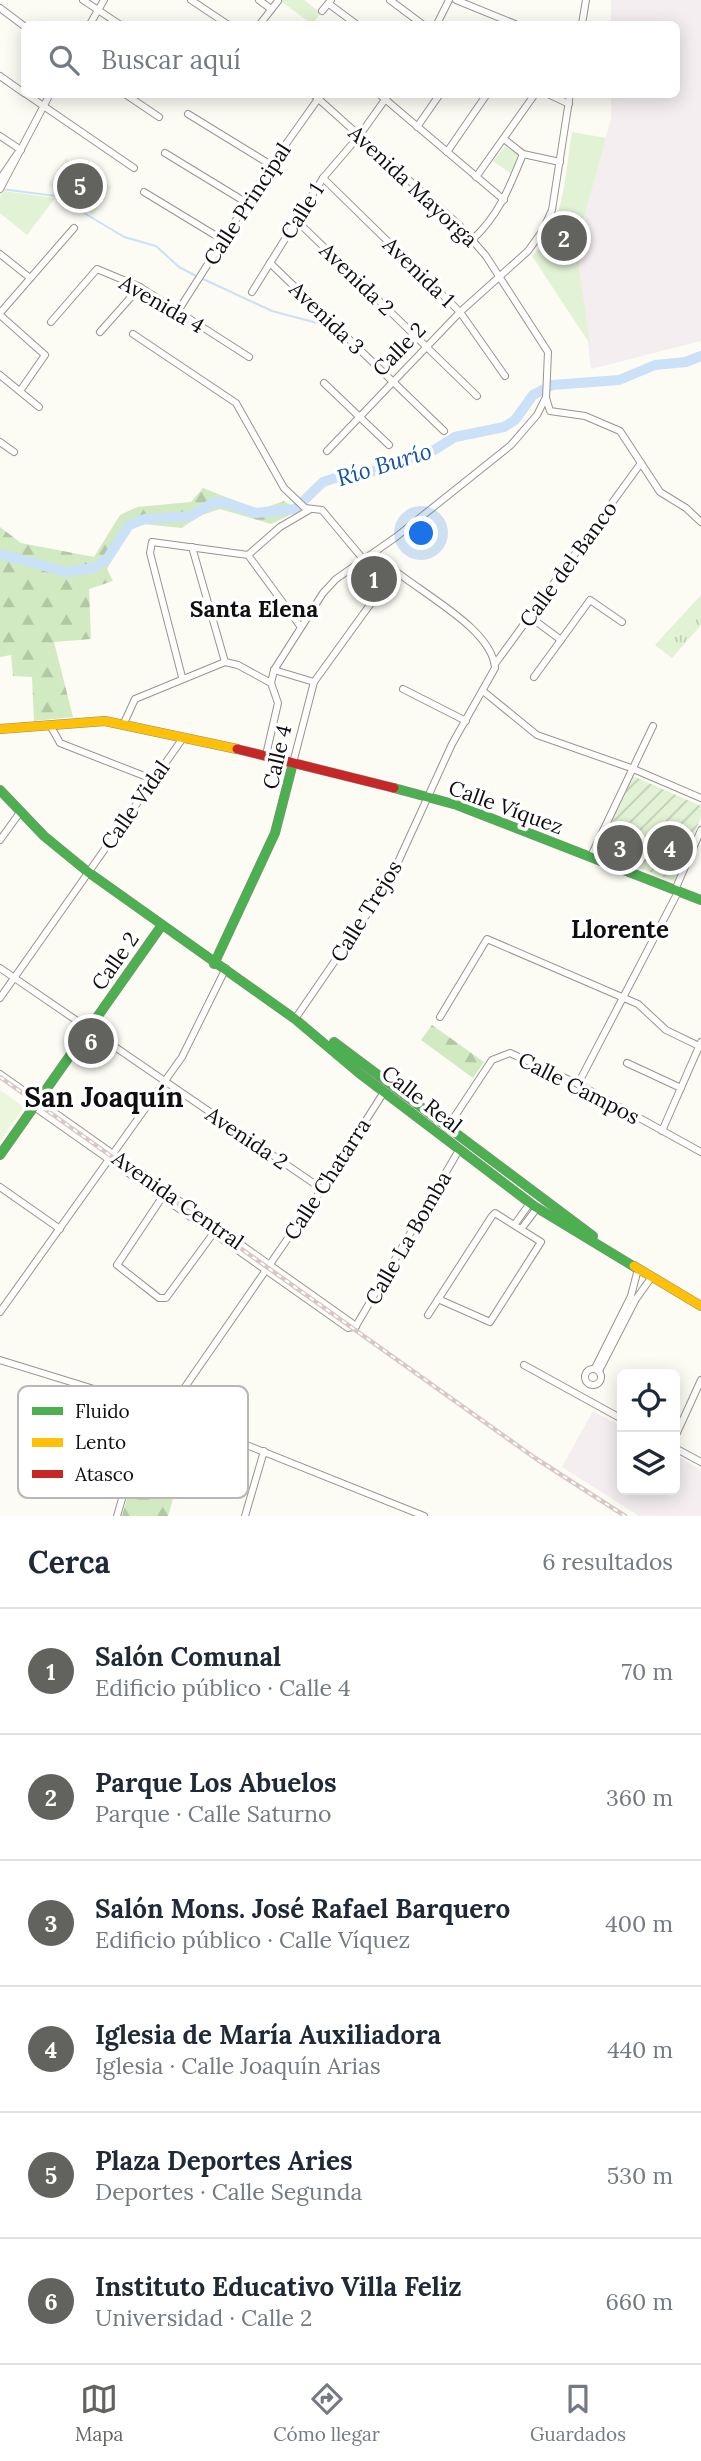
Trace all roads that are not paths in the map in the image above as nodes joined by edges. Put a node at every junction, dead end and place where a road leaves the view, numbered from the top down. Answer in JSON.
{"nodes":[{"id":1,"x":83,"y":0,"type":"edge"},
{"id":2,"x":104,"y":0,"type":"edge"},
{"id":3,"x":191,"y":0,"type":"edge"},
{"id":4,"x":259,"y":0,"type":"edge"},
{"id":5,"x":390,"y":0,"type":"edge"},
{"id":6,"x":449,"y":0,"type":"edge"},
{"id":7,"x":456,"y":0,"type":"edge"},
{"id":8,"x":586,"y":0,"type":"edge"},
{"id":9,"x":278,"y":1,"type":"edge"},
{"id":10,"x":330,"y":2,"type":"edge"},
{"id":11,"x":0,"y":8,"type":"edge"},
{"id":12,"x":271,"y":9,"type":"junction"},
{"id":13,"x":98,"y":10,"type":"junction"},
{"id":14,"x":322,"y":11,"type":"dead end"},
{"id":15,"x":92,"y":21,"type":"edge"},
{"id":16,"x":114,"y":21,"type":"edge"},
{"id":17,"x":222,"y":21,"type":"edge"},
{"id":18,"x":262,"y":21,"type":"edge"},
{"id":19,"x":352,"y":21,"type":"edge"},
{"id":20,"x":418,"y":21,"type":"edge"},
{"id":21,"x":439,"y":21,"type":"edge"},
{"id":22,"x":508,"y":21,"type":"edge"},
{"id":23,"x":582,"y":21,"type":"edge"},
{"id":24,"x":21,"y":24,"type":"edge"},
{"id":25,"x":0,"y":76,"type":"edge"},
{"id":26,"x":21,"y":91,"type":"edge"},
{"id":27,"x":31,"y":98,"type":"edge"},
{"id":28,"x":48,"y":98,"type":"edge"},
{"id":29,"x":131,"y":98,"type":"edge"},
{"id":30,"x":315,"y":98,"type":"edge"},
{"id":31,"x":317,"y":98,"type":"edge"},
{"id":32,"x":386,"y":98,"type":"edge"},
{"id":33,"x":388,"y":98,"type":"edge"},
{"id":34,"x":437,"y":98,"type":"edge"},
{"id":35,"x":484,"y":98,"type":"edge"},
{"id":36,"x":532,"y":98,"type":"edge"},
{"id":37,"x":556,"y":98,"type":"edge"},
{"id":38,"x":570,"y":98,"type":"edge"},
{"id":39,"x":569,"y":104,"type":"junction"},
{"id":40,"x":43,"y":106,"type":"junction"},
{"id":41,"x":188,"y":114,"type":"dead end"},
{"id":42,"x":159,"y":117,"type":"dead end"},
{"id":43,"x":417,"y":127,"type":"junction"},
{"id":44,"x":0,"y":136,"type":"edge"},
{"id":45,"x":359,"y":136,"type":"junction"},
{"id":46,"x":504,"y":139,"type":"junction"},
{"id":47,"x":21,"y":150,"type":"junction"},
{"id":48,"x":447,"y":152,"type":"junction"},
{"id":49,"x":165,"y":153,"type":"dead end"},
{"id":50,"x":523,"y":154,"type":"junction"},
{"id":51,"x":560,"y":162,"type":"junction"},
{"id":52,"x":271,"y":164,"type":"junction"},
{"id":53,"x":134,"y":168,"type":"dead end"},
{"id":54,"x":476,"y":177,"type":"junction"},
{"id":55,"x":323,"y":178,"type":"junction"},
{"id":56,"x":0,"y":182,"type":"edge"},
{"id":57,"x":144,"y":192,"type":"dead end"},
{"id":58,"x":504,"y":200,"type":"junction"},
{"id":59,"x":247,"y":203,"type":"junction"},
{"id":60,"x":297,"y":221,"type":"junction"},
{"id":61,"x":74,"y":228,"type":"dead end"},
{"id":62,"x":473,"y":239,"type":"junction"},
{"id":63,"x":223,"y":240,"type":"junction"},
{"id":64,"x":0,"y":254,"type":"edge"},
{"id":65,"x":270,"y":263,"type":"junction"},
{"id":66,"x":499,"y":276,"type":"junction"},
{"id":67,"x":30,"y":278,"type":"junction"},
{"id":68,"x":140,"y":287,"type":"junction"},
{"id":69,"x":252,"y":292,"type":"dead end"},
{"id":70,"x":178,"y":311,"type":"junction"},
{"id":71,"x":460,"y":312,"type":"junction"},
{"id":72,"x":0,"y":314,"type":"edge"},
{"id":73,"x":51,"y":322,"type":"dead end"},
{"id":74,"x":100,"y":332,"type":"dead end"},
{"id":75,"x":133,"y":334,"type":"dead end"},
{"id":76,"x":426,"y":346,"type":"junction"},
{"id":77,"x":249,"y":358,"type":"dead end"},
{"id":78,"x":0,"y":375,"type":"edge"},
{"id":79,"x":505,"y":376,"type":"dead end"},
{"id":80,"x":393,"y":381,"type":"junction"},
{"id":81,"x":324,"y":383,"type":"dead end"},
{"id":82,"x":20,"y":391,"type":"junction"},
{"id":83,"x":477,"y":396,"type":"dead end"},
{"id":84,"x":546,"y":398,"type":"junction"},
{"id":85,"x":39,"y":407,"type":"dead end"},
{"id":86,"x":553,"y":412,"type":"junction"},
{"id":87,"x":537,"y":415,"type":"junction"},
{"id":88,"x":359,"y":417,"type":"junction"},
{"id":89,"x":444,"y":431,"type":"dead end"},
{"id":90,"x":0,"y":442,"type":"edge"},
{"id":91,"x":389,"y":445,"type":"dead end"},
{"id":92,"x":327,"y":451,"type":"dead end"},
{"id":93,"x":14,"y":452,"type":"dead end"},
{"id":94,"x":640,"y":463,"type":"junction"},
{"id":95,"x":307,"y":509,"type":"junction"},
{"id":96,"x":701,"y":522,"type":"edge"},
{"id":97,"x":192,"y":547,"type":"junction"},
{"id":98,"x":375,"y":552,"type":"junction"},
{"id":99,"x":248,"y":555,"type":"junction"},
{"id":100,"x":363,"y":559,"type":"junction"},
{"id":101,"x":395,"y":570,"type":"junction"},
{"id":102,"x":530,"y":617,"type":"junction"},
{"id":103,"x":622,"y":622,"type":"dead end"},
{"id":104,"x":300,"y":626,"type":"junction"},
{"id":105,"x":561,"y":640,"type":"junction"},
{"id":106,"x":225,"y":662,"type":"junction"},
{"id":107,"x":495,"y":664,"type":"junction"},
{"id":108,"x":274,"y":670,"type":"junction"},
{"id":109,"x":183,"y":677,"type":"junction"},
{"id":110,"x":534,"y":677,"type":"dead end"},
{"id":111,"x":314,"y":682,"type":"junction"},
{"id":112,"x":271,"y":683,"type":"junction"},
{"id":113,"x":402,"y":689,"type":"dead end"},
{"id":114,"x":483,"y":691,"type":"junction"},
{"id":115,"x":466,"y":721,"type":"junction"},
{"id":116,"x":124,"y":723,"type":"junction"},
{"id":117,"x":50,"y":724,"type":"junction"},
{"id":118,"x":653,"y":726,"type":"dead end"},
{"id":119,"x":0,"y":729,"type":"edge"},
{"id":120,"x":183,"y":738,"type":"junction"},
{"id":121,"x":266,"y":755,"type":"junction"},
{"id":122,"x":293,"y":763,"type":"junction"},
{"id":123,"x":631,"y":768,"type":"junction"},
{"id":124,"x":152,"y":779,"type":"junction"},
{"id":125,"x":0,"y":790,"type":"edge"},
{"id":126,"x":429,"y":798,"type":"junction"},
{"id":127,"x":701,"y":798,"type":"edge"},
{"id":128,"x":21,"y":811,"type":"junction"},
{"id":129,"x":701,"y":830,"type":"edge"},
{"id":130,"x":0,"y":840,"type":"edge"},
{"id":131,"x":591,"y":856,"type":"junction"},
{"id":132,"x":89,"y":872,"type":"junction"},
{"id":133,"x":677,"y":891,"type":"junction"},
{"id":134,"x":701,"y":900,"type":"edge"},
{"id":135,"x":162,"y":925,"type":"junction"},
{"id":136,"x":215,"y":962,"type":"junction"},
{"id":137,"x":0,"y":968,"type":"edge"},
{"id":138,"x":226,"y":969,"type":"junction"},
{"id":139,"x":14,"y":978,"type":"junction"},
{"id":140,"x":622,"y":997,"type":"junction"},
{"id":141,"x":0,"y":998,"type":"edge"},
{"id":142,"x":297,"y":1017,"type":"junction"},
{"id":143,"x":440,"y":1017,"type":"dead end"},
{"id":144,"x":89,"y":1029,"type":"junction"},
{"id":145,"x":701,"y":1045,"type":"edge"},
{"id":146,"x":359,"y":1062,"type":"junction"},
{"id":147,"x":627,"y":1063,"type":"dead end"},
{"id":148,"x":0,"y":1074,"type":"edge"},
{"id":149,"x":164,"y":1082,"type":"junction"},
{"id":150,"x":578,"y":1084,"type":"junction"},
{"id":151,"x":681,"y":1088,"type":"junction"},
{"id":152,"x":384,"y":1092,"type":"junction"},
{"id":153,"x":407,"y":1099,"type":"junction"},
{"id":154,"x":36,"y":1103,"type":"junction"},
{"id":155,"x":413,"y":1114,"type":"junction"},
{"id":156,"x":447,"y":1128,"type":"junction"},
{"id":157,"x":662,"y":1131,"type":"junction"},
{"id":158,"x":459,"y":1150,"type":"junction"},
{"id":159,"x":701,"y":1152,"type":"edge"},
{"id":160,"x":0,"y":1155,"type":"edge"},
{"id":161,"x":112,"y":1157,"type":"junction"},
{"id":162,"x":493,"y":1164,"type":"junction"},
{"id":163,"x":0,"y":1187,"type":"edge"},
{"id":164,"x":322,"y":1189,"type":"junction"},
{"id":165,"x":165,"y":1195,"type":"junction"},
{"id":166,"x":533,"y":1205,"type":"junction"},
{"id":167,"x":515,"y":1224,"type":"junction"},
{"id":168,"x":522,"y":1228,"type":"junction"},
{"id":169,"x":60,"y":1229,"type":"junction"},
{"id":170,"x":215,"y":1231,"type":"junction"},
{"id":171,"x":268,"y":1268,"type":"junction"},
{"id":172,"x":638,"y":1269,"type":"junction"},
{"id":173,"x":651,"y":1278,"type":"junction"},
{"id":174,"x":0,"y":1297,"type":"edge"},
{"id":175,"x":633,"y":1297,"type":"junction"},
{"id":176,"x":438,"y":1299,"type":"junction"},
{"id":177,"x":7,"y":1302,"type":"junction"},
{"id":178,"x":701,"y":1306,"type":"edge"},
{"id":179,"x":0,"y":1312,"type":"edge"},
{"id":180,"x":428,"y":1315,"type":"dead end"},
{"id":181,"x":356,"y":1326,"type":"junction"},
{"id":182,"x":0,"y":1360,"type":"edge"},
{"id":183,"x":524,"y":1365,"type":"dead end"},
{"id":184,"x":597,"y":1370,"type":"dead end"},
{"id":185,"x":701,"y":1380,"type":"edge"},
{"id":186,"x":84,"y":1386,"type":"edge"},
{"id":187,"x":186,"y":1386,"type":"edge"},
{"id":188,"x":617,"y":1416,"type":"edge"},
{"id":189,"x":677,"y":1432,"type":"edge"},
{"id":190,"x":248,"y":1445,"type":"edge"},
{"id":191,"x":264,"y":1451,"type":"junction"},
{"id":192,"x":680,"y":1451,"type":"edge"},
{"id":193,"x":701,"y":1462,"type":"edge"},
{"id":194,"x":122,"y":1498,"type":"edge"},
{"id":195,"x":117,"y":1516,"type":"edge"},
{"id":196,"x":245,"y":1516,"type":"edge"},
{"id":197,"x":424,"y":1516,"type":"edge"}],
"edges":[{"from":1,"to":13,"type":"street"},
{"from":2,"to":13,"type":"street"},
{"from":3,"to":17,"type":"street"},
{"from":4,"to":12,"type":"street"},
{"from":5,"to":20,"type":"street"},
{"from":6,"to":21,"type":"street"},
{"from":7,"to":22,"type":"street"},
{"from":8,"to":23,"type":"street"},
{"from":9,"to":12,"type":"street"},
{"from":10,"to":14,"type":"street"},
{"from":10,"to":19,"type":"street"},
{"from":11,"to":24,"type":"street"},
{"from":12,"to":18,"type":"street"},
{"from":13,"to":15,"type":"street"},
{"from":13,"to":16,"type":"street"},
{"from":25,"to":26,"type":"street"},
{"from":27,"to":40,"type":"street"},
{"from":28,"to":40,"type":"street"},
{"from":29,"to":42,"type":"street"},
{"from":30,"to":52,"type":"street","name":"Calle Principal"},
{"from":31,"to":45,"type":"street","name":"Avenida Mayorga"},
{"from":32,"to":45,"type":"street","name":"Calle 1"},
{"from":33,"to":43,"type":"street"},
{"from":34,"to":43,"type":"street"},
{"from":35,"to":48,"type":"street"},
{"from":36,"to":46,"type":"street"},
{"from":37,"to":39,"type":"street"},
{"from":38,"to":39,"type":"street","name":"Calle 2"},
{"from":39,"to":51,"type":"street","name":"Calle 2"},
{"from":40,"to":47,"type":"street"},
{"from":40,"to":53,"type":"street"},
{"from":41,"to":52,"type":"street"},
{"from":43,"to":48,"type":"street"},
{"from":44,"to":47,"type":"street"},
{"from":45,"to":55,"type":"street","name":"Calle 1"},
{"from":45,"to":62,"type":"street","name":"Avenida Mayorga"},
{"from":46,"to":50,"type":"street"},
{"from":46,"to":54,"type":"street"},
{"from":47,"to":56,"type":"street"},
{"from":48,"to":54,"type":"street"},
{"from":49,"to":59,"type":"street"},
{"from":50,"to":51,"type":"street"},
{"from":50,"to":58,"type":"street"},
{"from":51,"to":66,"type":"street","name":"Calle 2"},
{"from":52,"to":59,"type":"street","name":"Calle Principal"},
{"from":54,"to":58,"type":"street"},
{"from":55,"to":60,"type":"street","name":"Calle 1"},
{"from":55,"to":71,"type":"street","name":"Avenida 1"},
{"from":57,"to":63,"type":"street"},
{"from":58,"to":62,"type":"street"},
{"from":59,"to":63,"type":"street","name":"Calle Principal"},
{"from":60,"to":65,"type":"street","name":"Calle 1"},
{"from":60,"to":76,"type":"street","name":"Avenida 2"},
{"from":61,"to":67,"type":"street"},
{"from":62,"to":66,"type":"street","name":"Avenida Mayorga"},
{"from":63,"to":70,"type":"street","name":"Calle Principal"},
{"from":64,"to":67,"type":"street"},
{"from":65,"to":69,"type":"street","name":"Calle 1"},
{"from":65,"to":80,"type":"street","name":"Avenida 3"},
{"from":66,"to":71,"type":"street","name":"Calle 2"},
{"from":66,"to":84,"type":"street","name":"Avenida Mayorga"},
{"from":67,"to":72,"type":"street"},
{"from":68,"to":70,"type":"street","name":"Avenida 4"},
{"from":68,"to":73,"type":"street","name":"Avenida 4"},
{"from":68,"to":74,"type":"street"},
{"from":70,"to":77,"type":"street","name":"Avenida 4"},
{"from":71,"to":76,"type":"street","name":"Calle 2"},
{"from":71,"to":79,"type":"street","name":"Avenida 1"},
{"from":72,"to":82,"type":"street"},
{"from":75,"to":95,"type":"street"},
{"from":76,"to":80,"type":"street","name":"Calle 2"},
{"from":76,"to":83,"type":"street","name":"Avenida 2"},
{"from":78,"to":82,"type":"street"},
{"from":80,"to":88,"type":"street","name":"Calle 2"},
{"from":80,"to":89,"type":"street","name":"Avenida 3"},
{"from":81,"to":88,"type":"street"},
{"from":82,"to":85,"type":"street"},
{"from":84,"to":86,"type":"street"},
{"from":84,"to":87,"type":"street"},
{"from":86,"to":87,"type":"street"},
{"from":86,"to":94,"type":"street"},
{"from":87,"to":98,"type":"street"},
{"from":88,"to":91,"type":"street"},
{"from":88,"to":92,"type":"street","name":"Calle 2"},
{"from":90,"to":93,"type":"street"},
{"from":94,"to":96,"type":"street"},
{"from":94,"to":102,"type":"street","name":"Calle del Banco"},
{"from":95,"to":99,"type":"street"},
{"from":95,"to":100,"type":"street"},
{"from":97,"to":99,"type":"street"},
{"from":97,"to":106,"type":"street"},
{"from":97,"to":109,"type":"street"},
{"from":98,"to":100,"type":"street"},
{"from":98,"to":101,"type":"street"},
{"from":99,"to":104,"type":"street"},
{"from":100,"to":104,"type":"street"},
{"from":101,"to":107,"type":"street"},
{"from":101,"to":111,"type":"street","name":"Calle 4"},
{"from":102,"to":105,"type":"street"},
{"from":102,"to":107,"type":"street","name":"Calle del Banco"},
{"from":103,"to":105,"type":"street"},
{"from":104,"to":108,"type":"street"},
{"from":105,"to":110,"type":"street"},
{"from":106,"to":109,"type":"street"},
{"from":106,"to":112,"type":"street"},
{"from":107,"to":114,"type":"street","name":"Calle del Banco"},
{"from":108,"to":111,"type":"street"},
{"from":108,"to":112,"type":"street"},
{"from":109,"to":116,"type":"street"},
{"from":111,"to":122,"type":"street","name":"Calle 4"},
{"from":112,"to":121,"type":"street"},
{"from":113,"to":115,"type":"street"},
{"from":114,"to":115,"type":"street","name":"Calle del Banco"},
{"from":114,"to":123,"type":"street"},
{"from":115,"to":126,"type":"street","name":"Calle Trejos"},
{"from":116,"to":117,"type":"main road","name":"Calle Víquez"},
{"from":116,"to":120,"type":"main road","name":"Calle Víquez"},
{"from":117,"to":119,"type":"main road","name":"Calle Víquez"},
{"from":117,"to":124,"type":"street"},
{"from":118,"to":123,"type":"street"},
{"from":120,"to":121,"type":"main road","name":"Calle Víquez"},
{"from":120,"to":124,"type":"street","name":"Calle Vidal"},
{"from":121,"to":122,"type":"main road","name":"Calle Víquez"},
{"from":122,"to":126,"type":"main road","name":"Calle Víquez"},
{"from":122,"to":136,"type":"main road","name":"Calle 4"},
{"from":123,"to":127,"type":"street"},
{"from":123,"to":131,"type":"street"},
{"from":124,"to":132,"type":"street","name":"Calle Vidal"},
{"from":125,"to":128,"type":"main road","name":"Calle Real"},
{"from":126,"to":131,"type":"main road","name":"Calle Víquez"},
{"from":126,"to":142,"type":"street","name":"Calle Trejos"},
{"from":128,"to":130,"type":"street"},
{"from":128,"to":132,"type":"main road","name":"Calle Real"},
{"from":129,"to":133,"type":"street"},
{"from":131,"to":133,"type":"main road","name":"Calle Víquez"},
{"from":132,"to":135,"type":"main road","name":"Calle Real"},
{"from":132,"to":139,"type":"street","name":"Calle Vidal"},
{"from":133,"to":134,"type":"main road","name":"Calle Víquez"},
{"from":133,"to":140,"type":"street"},
{"from":135,"to":136,"type":"main road","name":"Calle Real"},
{"from":135,"to":144,"type":"main road","name":"Calle 2"},
{"from":136,"to":138,"type":"main road","name":"Calle Real"},
{"from":137,"to":139,"type":"street","name":"Avenida 2"},
{"from":138,"to":142,"type":"main road","name":"Calle Real"},
{"from":138,"to":149,"type":"street"},
{"from":139,"to":141,"type":"street","name":"Calle Vidal"},
{"from":139,"to":144,"type":"street","name":"Avenida 2"},
{"from":140,"to":143,"type":"street"},
{"from":140,"to":145,"type":"street"},
{"from":140,"to":150,"type":"street"},
{"from":142,"to":146,"type":"main road","name":"Calle Real"},
{"from":142,"to":152,"type":"main road","name":"Calle Real"},
{"from":144,"to":149,"type":"street","name":"Avenida 2"},
{"from":144,"to":154,"type":"main road","name":"Calle 2"},
{"from":145,"to":151,"type":"street"},
{"from":146,"to":152,"type":"main road"},
{"from":146,"to":153,"type":"main road","name":"Calle Real"},
{"from":147,"to":151,"type":"street"},
{"from":148,"to":154,"type":"street","name":"Avenida Central"},
{"from":149,"to":161,"type":"street"},
{"from":149,"to":164,"type":"street","name":"Avenida 2"},
{"from":150,"to":156,"type":"street","name":"Calle Campos"},
{"from":150,"to":157,"type":"street","name":"Calle Campos"},
{"from":151,"to":157,"type":"street"},
{"from":152,"to":153,"type":"main road"},
{"from":152,"to":155,"type":"main road","name":"Calle Real"},
{"from":152,"to":164,"type":"street","name":"Calle Chatarra"},
{"from":153,"to":156,"type":"main road","name":"Calle Real"},
{"from":154,"to":160,"type":"main road","name":"Calle 2"},
{"from":154,"to":161,"type":"street","name":"Avenida Central"},
{"from":155,"to":156,"type":"main road"},
{"from":155,"to":158,"type":"main road","name":"Calle Real"},
{"from":156,"to":158,"type":"main road"},
{"from":156,"to":162,"type":"main road","name":"Calle Real"},
{"from":157,"to":159,"type":"street","name":"Calle Campos"},
{"from":158,"to":162,"type":"main road"},
{"from":158,"to":166,"type":"main road","name":"Calle Real"},
{"from":158,"to":181,"type":"street","name":"Calle La Bomba"},
{"from":161,"to":165,"type":"street","name":"Avenida Central"},
{"from":161,"to":169,"type":"street"},
{"from":162,"to":172,"type":"main road","name":"Calle Real"},
{"from":163,"to":169,"type":"street"},
{"from":164,"to":171,"type":"street","name":"Calle Chatarra"},
{"from":165,"to":170,"type":"street","name":"Avenida Central"},
{"from":165,"to":170,"type":"street"},
{"from":166,"to":167,"type":"street"},
{"from":166,"to":168,"type":"street"},
{"from":166,"to":172,"type":"main road","name":"Calle Real"},
{"from":167,"to":168,"type":"street"},
{"from":167,"to":176,"type":"street"},
{"from":168,"to":176,"type":"street"},
{"from":169,"to":177,"type":"street"},
{"from":170,"to":171,"type":"street","name":"Avenida Central"},
{"from":171,"to":181,"type":"street","name":"Avenida Central"},
{"from":171,"to":181,"type":"street","name":"Avenida Central"},
{"from":171,"to":187,"type":"street","name":"Calle Chatarra"},
{"from":172,"to":173,"type":"main road","name":"Calle Real"},
{"from":172,"to":175,"type":"street"},
{"from":173,"to":175,"type":"street"},
{"from":173,"to":178,"type":"main road","name":"Calle Real"},
{"from":174,"to":177,"type":"street"},
{"from":175,"to":184,"type":"street"},
{"from":176,"to":180,"type":"street"},
{"from":177,"to":179,"type":"street"},
{"from":182,"to":186,"type":"street"},
{"from":183,"to":188,"type":"street"},
{"from":185,"to":189,"type":"street"},
{"from":190,"to":191,"type":"street"},
{"from":191,"to":196,"type":"street"},
{"from":191,"to":197,"type":"street"},
{"from":192,"to":193,"type":"street"},
{"from":194,"to":195,"type":"street"}]}
